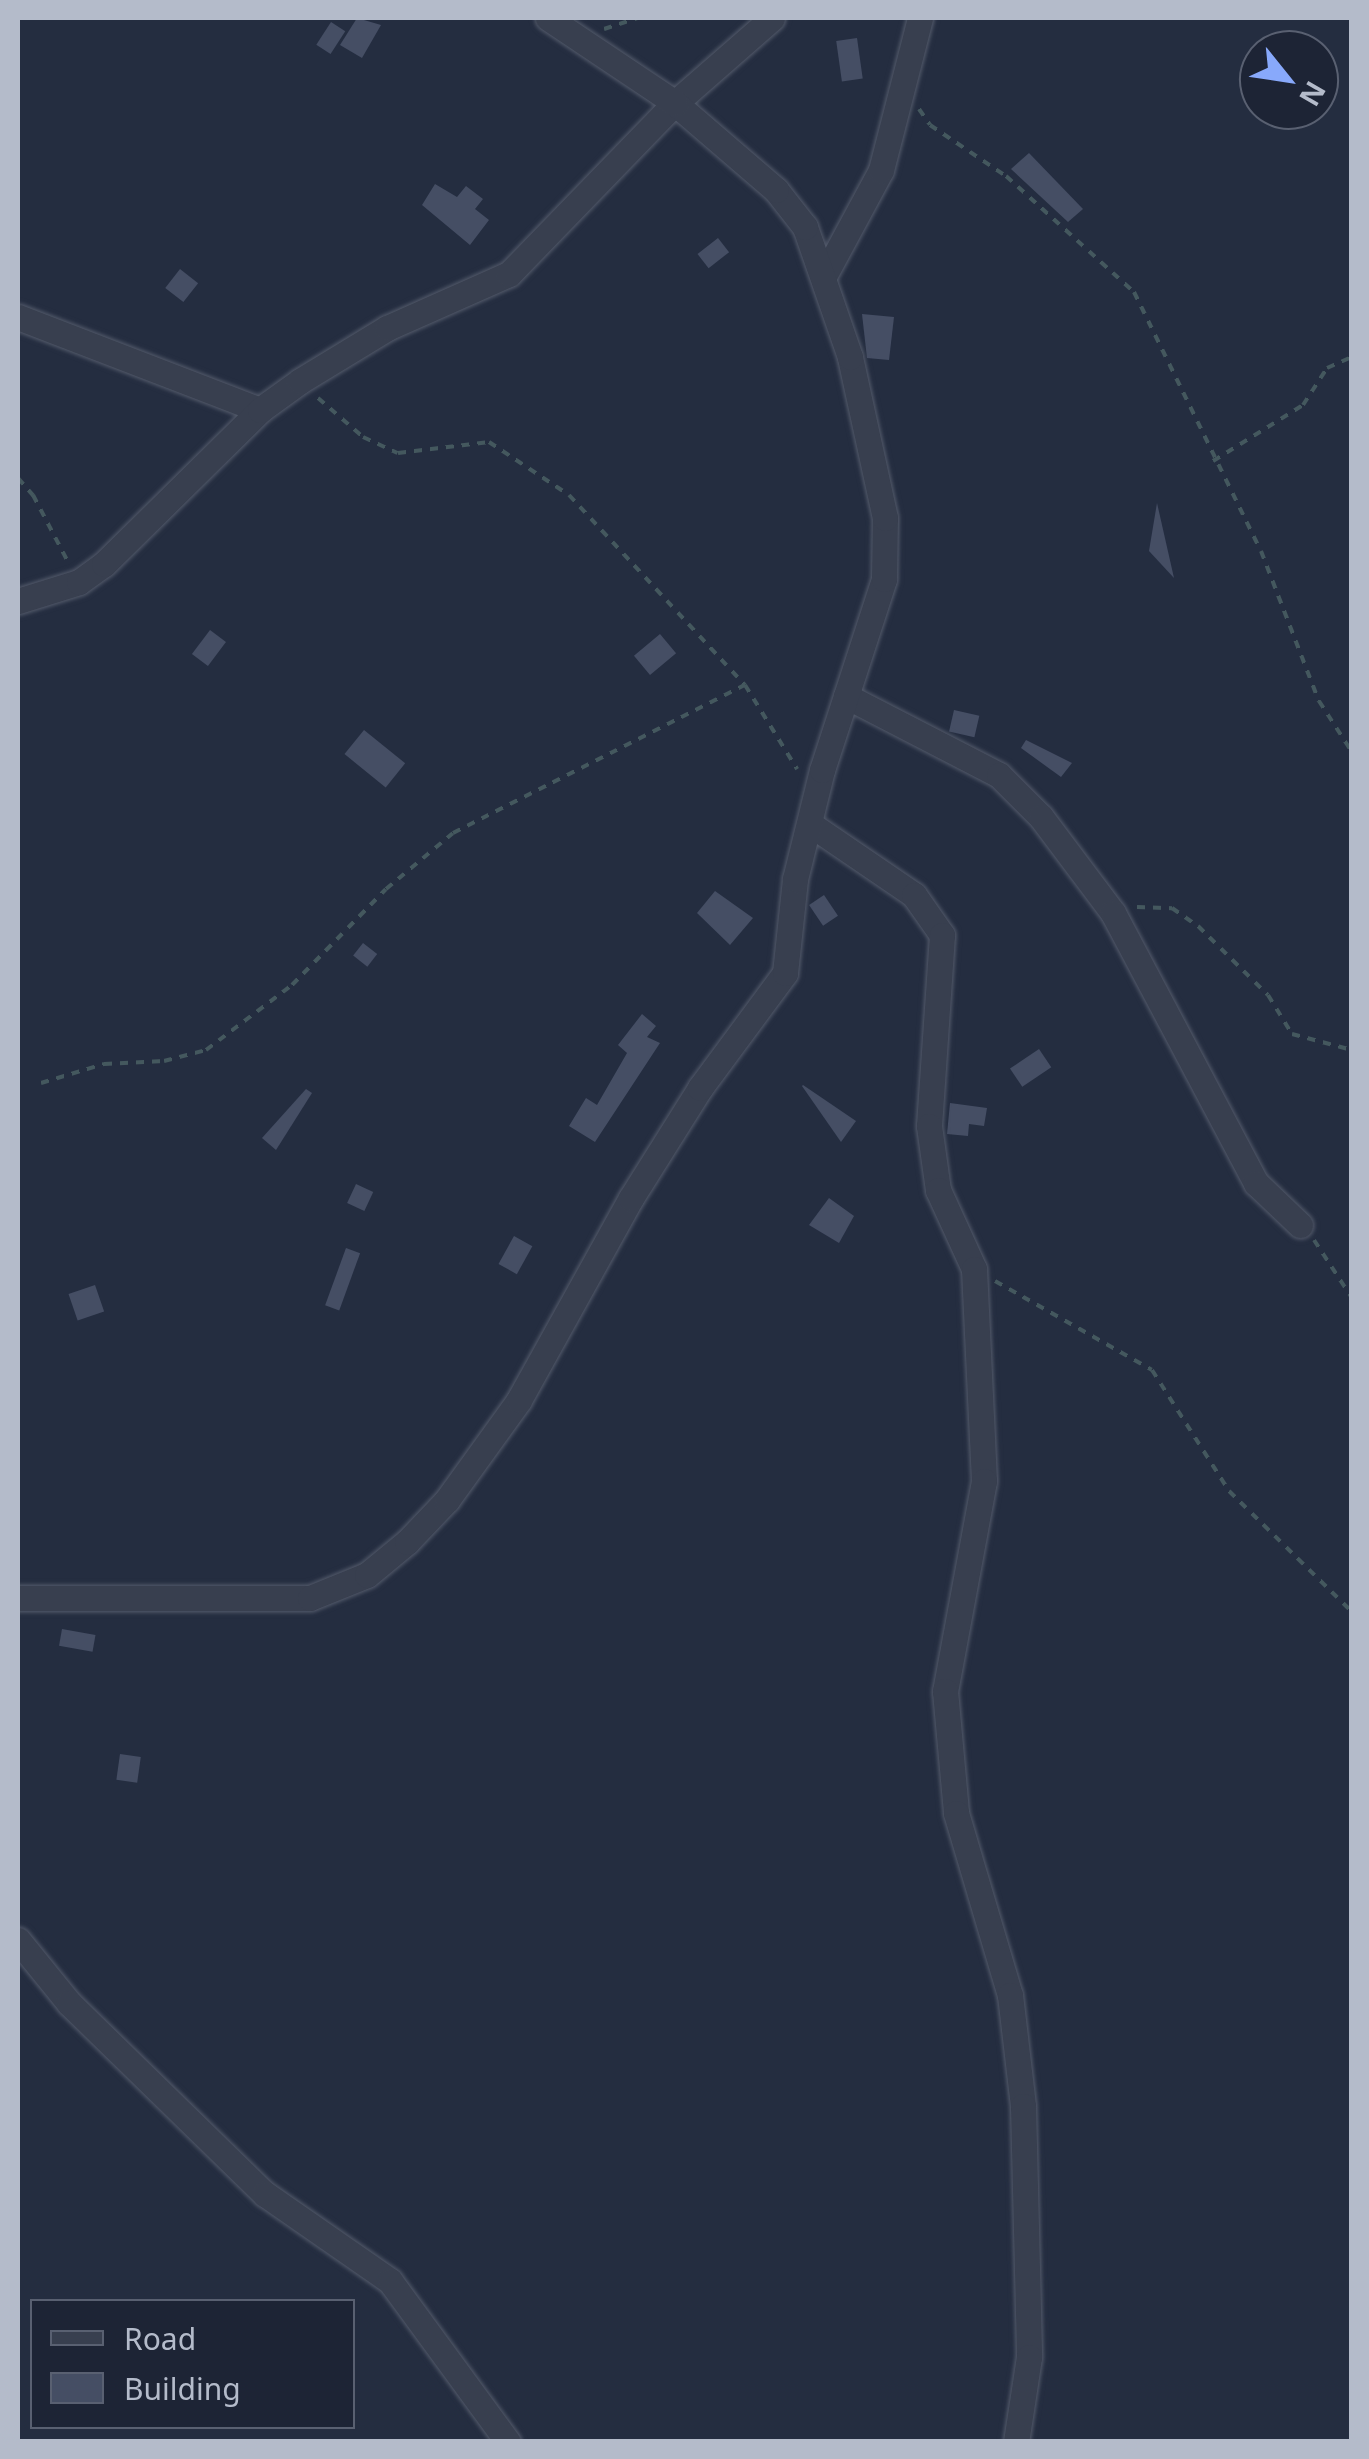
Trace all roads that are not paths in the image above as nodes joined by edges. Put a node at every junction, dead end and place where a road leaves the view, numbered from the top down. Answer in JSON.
{"nodes":[{"id":1,"x":548,"y":18,"type":"edge"},
{"id":2,"x":772,"y":18,"type":"edge"},
{"id":3,"x":920,"y":18,"type":"edge"},
{"id":4,"x":675,"y":102,"type":"junction"},
{"id":5,"x":824,"y":276,"type":"junction"},
{"id":6,"x":18,"y":317,"type":"edge"},
{"id":7,"x":260,"y":410,"type":"junction"},
{"id":8,"x":18,"y":601,"type":"edge"},
{"id":9,"x":846,"y":696,"type":"junction"},
{"id":10,"x":810,"y":824,"type":"junction"},
{"id":11,"x":1300,"y":1225,"type":"road end"},
{"id":12,"x":18,"y":1598,"type":"edge"},
{"id":13,"x":18,"y":1940,"type":"edge"},
{"id":14,"x":508,"y":2442,"type":"edge"},
{"id":15,"x":1016,"y":2442,"type":"edge"}],
"edges":[{"from":1,"to":4,"type":"street"},
{"from":2,"to":4,"type":"street"},
{"from":3,"to":5,"type":"street"},
{"from":4,"to":5,"type":"street"},
{"from":4,"to":7,"type":"street"},
{"from":5,"to":9,"type":"street"},
{"from":6,"to":7,"type":"street"},
{"from":7,"to":8,"type":"street"},
{"from":9,"to":10,"type":"street"},
{"from":9,"to":11,"type":"street"},
{"from":10,"to":12,"type":"street"},
{"from":10,"to":15,"type":"street"},
{"from":13,"to":14,"type":"street"}]}
